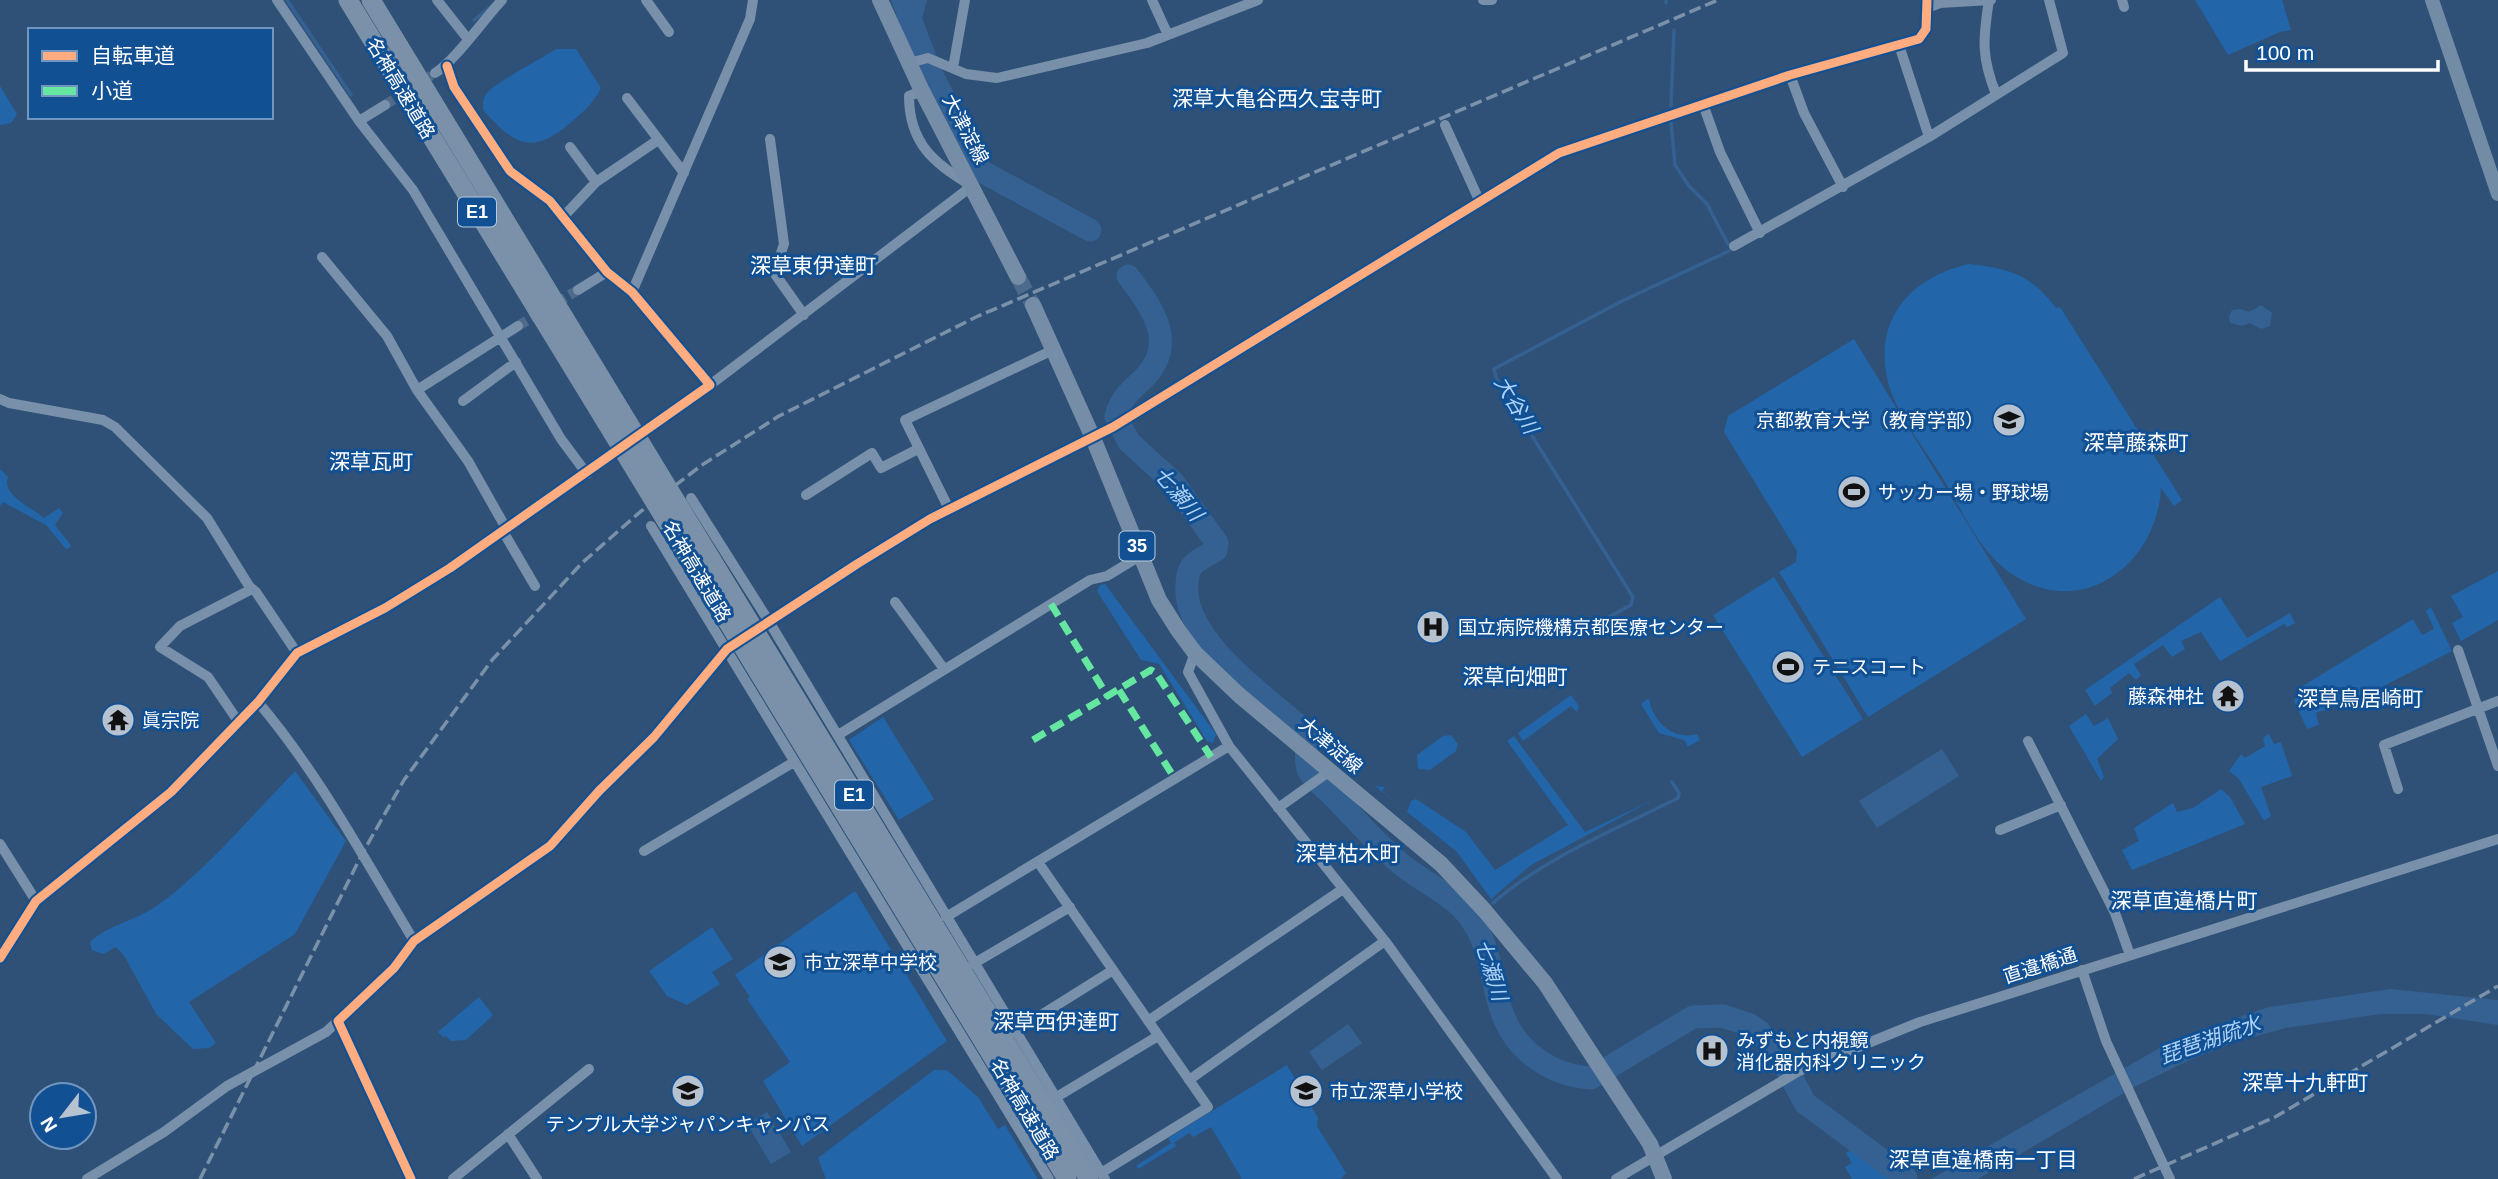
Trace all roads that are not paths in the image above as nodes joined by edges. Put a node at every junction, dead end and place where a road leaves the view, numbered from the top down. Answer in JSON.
{"nodes":[{"id":1,"x":277,"y":0,"type":"edge"},
{"id":2,"x":348,"y":0,"type":"edge"},
{"id":3,"x":371,"y":0,"type":"edge"},
{"id":4,"x":438,"y":0,"type":"edge"},
{"id":5,"x":502,"y":0,"type":"edge"},
{"id":6,"x":646,"y":0,"type":"edge"},
{"id":7,"x":753,"y":0,"type":"edge"},
{"id":8,"x":880,"y":0,"type":"edge"},
{"id":9,"x":965,"y":0,"type":"edge"},
{"id":10,"x":1152,"y":0,"type":"edge"},
{"id":11,"x":1258,"y":0,"type":"edge"},
{"id":12,"x":1483,"y":0,"type":"edge"},
{"id":13,"x":1492,"y":0,"type":"edge"},
{"id":14,"x":1990,"y":0,"type":"edge"},
{"id":15,"x":2049,"y":0,"type":"edge"},
{"id":16,"x":2432,"y":0,"type":"edge"},
{"id":17,"x":1927,"y":4,"type":"edge"},
{"id":18,"x":669,"y":32,"type":"dead end"},
{"id":19,"x":1168,"y":35,"type":"junction"},
{"id":20,"x":467,"y":38,"type":"junction"},
{"id":21,"x":1899,"y":45,"type":"junction"},
{"id":22,"x":919,"y":60,"type":"junction"},
{"id":23,"x":447,"y":66,"type":"junction"},
{"id":24,"x":953,"y":68,"type":"junction"},
{"id":25,"x":435,"y":73,"type":"tunnel mouth"},
{"id":26,"x":1790,"y":75,"type":"junction"},
{"id":27,"x":922,"y":90,"type":"junction"},
{"id":28,"x":1996,"y":94,"type":"junction"},
{"id":29,"x":627,"y":98,"type":"dead end"},
{"id":30,"x":1703,"y":104,"type":"junction"},
{"id":31,"x":385,"y":105,"type":"tunnel mouth"},
{"id":32,"x":359,"y":121,"type":"junction"},
{"id":33,"x":1445,"y":125,"type":"dead end"},
{"id":34,"x":1929,"y":137,"type":"junction"},
{"id":35,"x":770,"y":139,"type":"dead end"},
{"id":36,"x":658,"y":140,"type":"junction"},
{"id":37,"x":570,"y":147,"type":"dead end"},
{"id":38,"x":684,"y":173,"type":"junction"},
{"id":39,"x":596,"y":182,"type":"junction"},
{"id":40,"x":972,"y":186,"type":"junction"},
{"id":41,"x":1843,"y":187,"type":"junction"},
{"id":42,"x":2498,"y":194,"type":"edge"},
{"id":43,"x":1479,"y":200,"type":"junction"},
{"id":44,"x":564,"y":216,"type":"junction"},
{"id":45,"x":1760,"y":233,"type":"junction"},
{"id":46,"x":1734,"y":246,"type":"dead end"},
{"id":47,"x":322,"y":257,"type":"dead end"},
{"id":48,"x":607,"y":272,"type":"junction"},
{"id":49,"x":1018,"y":277,"type":"tunnel mouth"},
{"id":50,"x":578,"y":290,"type":"tunnel mouth"},
{"id":51,"x":632,"y":292,"type":"junction"},
{"id":52,"x":1033,"y":304,"type":"tunnel mouth"},
{"id":53,"x":804,"y":315,"type":"junction"},
{"id":54,"x":518,"y":326,"type":"tunnel mouth"},
{"id":55,"x":502,"y":336,"type":"junction"},
{"id":56,"x":1055,"y":349,"type":"junction"},
{"id":57,"x":516,"y":362,"type":"junction"},
{"id":58,"x":710,"y":385,"type":"junction"},
{"id":59,"x":417,"y":390,"type":"junction"},
{"id":60,"x":0,"y":399,"type":"edge"},
{"id":61,"x":463,"y":401,"type":"dead end"},
{"id":62,"x":613,"y":417,"type":"junction"},
{"id":63,"x":1093,"y":438,"type":"junction"},
{"id":64,"x":918,"y":449,"type":"junction"},
{"id":65,"x":587,"y":474,"type":"junction"},
{"id":66,"x":806,"y":495,"type":"dead end"},
{"id":67,"x":691,"y":498,"type":"dead end"},
{"id":68,"x":949,"y":509,"type":"junction"},
{"id":69,"x":651,"y":526,"type":"dead end"},
{"id":70,"x":506,"y":531,"type":"junction"},
{"id":71,"x":1140,"y":556,"type":"junction"},
{"id":72,"x":535,"y":586,"type":"dead end"},
{"id":73,"x":253,"y":589,"type":"junction"},
{"id":74,"x":895,"y":602,"type":"dead end"},
{"id":75,"x":768,"y":620,"type":"junction"},
{"id":76,"x":727,"y":649,"type":"junction"},
{"id":77,"x":2458,"y":650,"type":"dead end"},
{"id":78,"x":297,"y":653,"type":"junction"},
{"id":79,"x":1195,"y":653,"type":"junction"},
{"id":80,"x":944,"y":668,"type":"junction"},
{"id":81,"x":2498,"y":701,"type":"edge"},
{"id":82,"x":258,"y":702,"type":"junction"},
{"id":83,"x":2479,"y":708,"type":"junction"},
{"id":84,"x":238,"y":722,"type":"junction"},
{"id":85,"x":838,"y":735,"type":"junction"},
{"id":86,"x":2028,"y":741,"type":"dead end"},
{"id":87,"x":1229,"y":746,"type":"junction"},
{"id":88,"x":794,"y":762,"type":"junction"},
{"id":89,"x":2498,"y":766,"type":"edge"},
{"id":90,"x":1324,"y":770,"type":"junction"},
{"id":91,"x":2398,"y":789,"type":"dead end"},
{"id":92,"x":2061,"y":805,"type":"junction"},
{"id":93,"x":1278,"y":808,"type":"junction"},
{"id":94,"x":2000,"y":830,"type":"dead end"},
{"id":95,"x":2498,"y":839,"type":"edge"},
{"id":96,"x":0,"y":845,"type":"edge"},
{"id":97,"x":644,"y":851,"type":"dead end"},
{"id":98,"x":1038,"y":862,"type":"junction"},
{"id":99,"x":1343,"y":888,"type":"junction"},
{"id":100,"x":36,"y":901,"type":"junction"},
{"id":101,"x":1070,"y":907,"type":"junction"},
{"id":102,"x":946,"y":917,"type":"junction"},
{"id":103,"x":414,"y":941,"type":"junction"},
{"id":104,"x":1385,"y":941,"type":"junction"},
{"id":105,"x":2130,"y":955,"type":"junction"},
{"id":106,"x":0,"y":958,"type":"edge"},
{"id":107,"x":973,"y":964,"type":"junction"},
{"id":108,"x":1113,"y":970,"type":"junction"},
{"id":109,"x":2082,"y":970,"type":"junction"},
{"id":110,"x":338,"y":1021,"type":"junction"},
{"id":111,"x":1148,"y":1021,"type":"junction"},
{"id":112,"x":1014,"y":1032,"type":"junction"},
{"id":113,"x":1158,"y":1036,"type":"junction"},
{"id":114,"x":589,"y":1069,"type":"dead end"},
{"id":115,"x":1189,"y":1080,"type":"junction"},
{"id":116,"x":1055,"y":1098,"type":"junction"},
{"id":117,"x":508,"y":1134,"type":"junction"},
{"id":118,"x":1654,"y":1155,"type":"junction"},
{"id":119,"x":1098,"y":1177,"type":"edge"},
{"id":120,"x":87,"y":1179,"type":"edge"},
{"id":121,"x":411,"y":1179,"type":"edge"},
{"id":122,"x":453,"y":1179,"type":"edge"},
{"id":123,"x":537,"y":1179,"type":"edge"},
{"id":124,"x":1049,"y":1179,"type":"edge"},
{"id":125,"x":1067,"y":1179,"type":"edge"},
{"id":126,"x":1557,"y":1179,"type":"edge"},
{"id":127,"x":1616,"y":1179,"type":"edge"},
{"id":128,"x":1664,"y":1179,"type":"edge"},
{"id":129,"x":2170,"y":1179,"type":"edge"}],
"edges":[{"from":1,"to":32,"type":"street"},
{"from":2,"to":62,"type":"highway","name":"名神高速道路","number":"E1"},
{"from":3,"to":62,"type":"highway","name":"名神高速道路","number":"E1"},
{"from":4,"to":20,"type":"street"},
{"from":5,"to":20,"type":"street"},
{"from":6,"to":18,"type":"street"},
{"from":7,"to":38,"type":"street"},
{"from":8,"to":22,"type":"main road","name":"大津淀線"},
{"from":9,"to":24,"type":"street"},
{"from":10,"to":19,"type":"street"},
{"from":11,"to":19,"type":"street"},
{"from":12,"to":13,"type":"street"},
{"from":14,"to":17,"type":"street"},
{"from":14,"to":28,"type":"street"},
{"from":15,"to":28,"type":"street"},
{"from":16,"to":42,"type":"street"},
{"from":17,"to":21,"type":"street"},
{"from":19,"to":24,"type":"street"},
{"from":20,"to":23,"type":"street"},
{"from":21,"to":26,"type":"street"},
{"from":21,"to":34,"type":"street"},
{"from":22,"to":24,"type":"street"},
{"from":22,"to":27,"type":"main road","name":"大津淀線"},
{"from":23,"to":25,"type":"street"},
{"from":23,"to":44,"type":"street"},
{"from":26,"to":30,"type":"street"},
{"from":26,"to":41,"type":"street"},
{"from":27,"to":40,"type":"main road","name":"大津淀線"},
{"from":27,"to":40,"type":"street"},
{"from":28,"to":34,"type":"street"},
{"from":29,"to":36,"type":"street"},
{"from":30,"to":43,"type":"street"},
{"from":30,"to":45,"type":"street"},
{"from":31,"to":32,"type":"street"},
{"from":32,"to":55,"type":"street"},
{"from":33,"to":43,"type":"street"},
{"from":34,"to":41,"type":"street"},
{"from":35,"to":53,"type":"street"},
{"from":36,"to":38,"type":"street"},
{"from":36,"to":39,"type":"street"},
{"from":37,"to":39,"type":"street"},
{"from":38,"to":51,"type":"street"},
{"from":39,"to":44,"type":"street"},
{"from":40,"to":49,"type":"main road","name":"大津淀線"},
{"from":40,"to":53,"type":"street"},
{"from":41,"to":45,"type":"street"},
{"from":43,"to":63,"type":"street"},
{"from":44,"to":48,"type":"street"},
{"from":45,"to":46,"type":"street"},
{"from":47,"to":59,"type":"street"},
{"from":48,"to":50,"type":"street"},
{"from":48,"to":51,"type":"street"},
{"from":51,"to":58,"type":"street"},
{"from":52,"to":56,"type":"main road","name":"大津淀線","number":"35"},
{"from":53,"to":58,"type":"street"},
{"from":54,"to":55,"type":"street"},
{"from":55,"to":57,"type":"street"},
{"from":55,"to":59,"type":"street"},
{"from":56,"to":63,"type":"main road","name":"大津淀線","number":"35"},
{"from":56,"to":64,"type":"street"},
{"from":57,"to":61,"type":"street"},
{"from":57,"to":65,"type":"street"},
{"from":58,"to":65,"type":"street"},
{"from":59,"to":70,"type":"street"},
{"from":60,"to":73,"type":"street"},
{"from":62,"to":119,"type":"highway","name":"名神高速道路","number":"E1","bridge":true},
{"from":62,"to":125,"type":"highway","name":"名神高速道路","number":"E1","bridge":true},
{"from":63,"to":68,"type":"street"},
{"from":63,"to":71,"type":"main road","name":"大津淀線","number":"35"},
{"from":64,"to":66,"type":"street"},
{"from":64,"to":68,"type":"street"},
{"from":65,"to":70,"type":"street"},
{"from":67,"to":75,"type":"street"},
{"from":68,"to":75,"type":"street"},
{"from":69,"to":76,"type":"street"},
{"from":70,"to":72,"type":"street"},
{"from":70,"to":78,"type":"street"},
{"from":71,"to":79,"type":"main road","name":"大津淀線","number":"35"},
{"from":71,"to":80,"type":"street"},
{"from":73,"to":78,"type":"street"},
{"from":73,"to":84,"type":"street"},
{"from":74,"to":80,"type":"street"},
{"from":75,"to":76,"type":"street"},
{"from":75,"to":85,"type":"street"},
{"from":76,"to":88,"type":"street"},
{"from":76,"to":103,"type":"street"},
{"from":77,"to":83,"type":"street"},
{"from":78,"to":82,"type":"street"},
{"from":79,"to":87,"type":"street"},
{"from":79,"to":90,"type":"main road","name":"大津淀線","number":"35"},
{"from":80,"to":85,"type":"street"},
{"from":81,"to":83,"type":"street"},
{"from":82,"to":84,"type":"street"},
{"from":82,"to":103,"type":"street"},
{"from":83,"to":89,"type":"street"},
{"from":83,"to":91,"type":"street"},
{"from":84,"to":100,"type":"street"},
{"from":85,"to":102,"type":"street"},
{"from":86,"to":92,"type":"street"},
{"from":87,"to":93,"type":"street"},
{"from":87,"to":98,"type":"street"},
{"from":88,"to":97,"type":"street"},
{"from":88,"to":124,"type":"street"},
{"from":90,"to":93,"type":"street"},
{"from":90,"to":118,"type":"main road","name":"大津淀線","number":"35"},
{"from":92,"to":94,"type":"street"},
{"from":92,"to":105,"type":"street"},
{"from":93,"to":99,"type":"street"},
{"from":95,"to":105,"type":"street","name":"直違橋通"},
{"from":96,"to":100,"type":"street"},
{"from":98,"to":101,"type":"street"},
{"from":98,"to":102,"type":"street"},
{"from":99,"to":104,"type":"street"},
{"from":99,"to":111,"type":"street"},
{"from":100,"to":106,"type":"street"},
{"from":101,"to":107,"type":"street"},
{"from":101,"to":108,"type":"street"},
{"from":102,"to":107,"type":"street"},
{"from":103,"to":110,"type":"street"},
{"from":104,"to":115,"type":"street"},
{"from":104,"to":126,"type":"street"},
{"from":105,"to":109,"type":"street","name":"直違橋通"},
{"from":107,"to":112,"type":"street"},
{"from":108,"to":111,"type":"street"},
{"from":108,"to":112,"type":"street"},
{"from":109,"to":118,"type":"street","name":"直違橋通"},
{"from":109,"to":129,"type":"street"},
{"from":110,"to":120,"type":"street"},
{"from":110,"to":121,"type":"street"},
{"from":111,"to":113,"type":"street"},
{"from":112,"to":116,"type":"street"},
{"from":113,"to":115,"type":"street"},
{"from":113,"to":116,"type":"street"},
{"from":114,"to":117,"type":"street"},
{"from":115,"to":119,"type":"street"},
{"from":116,"to":119,"type":"street"},
{"from":117,"to":122,"type":"street"},
{"from":117,"to":123,"type":"street"},
{"from":118,"to":127,"type":"street","name":"直違橋通"},
{"from":118,"to":128,"type":"main road","name":"大津淀線","number":"35"}]}
